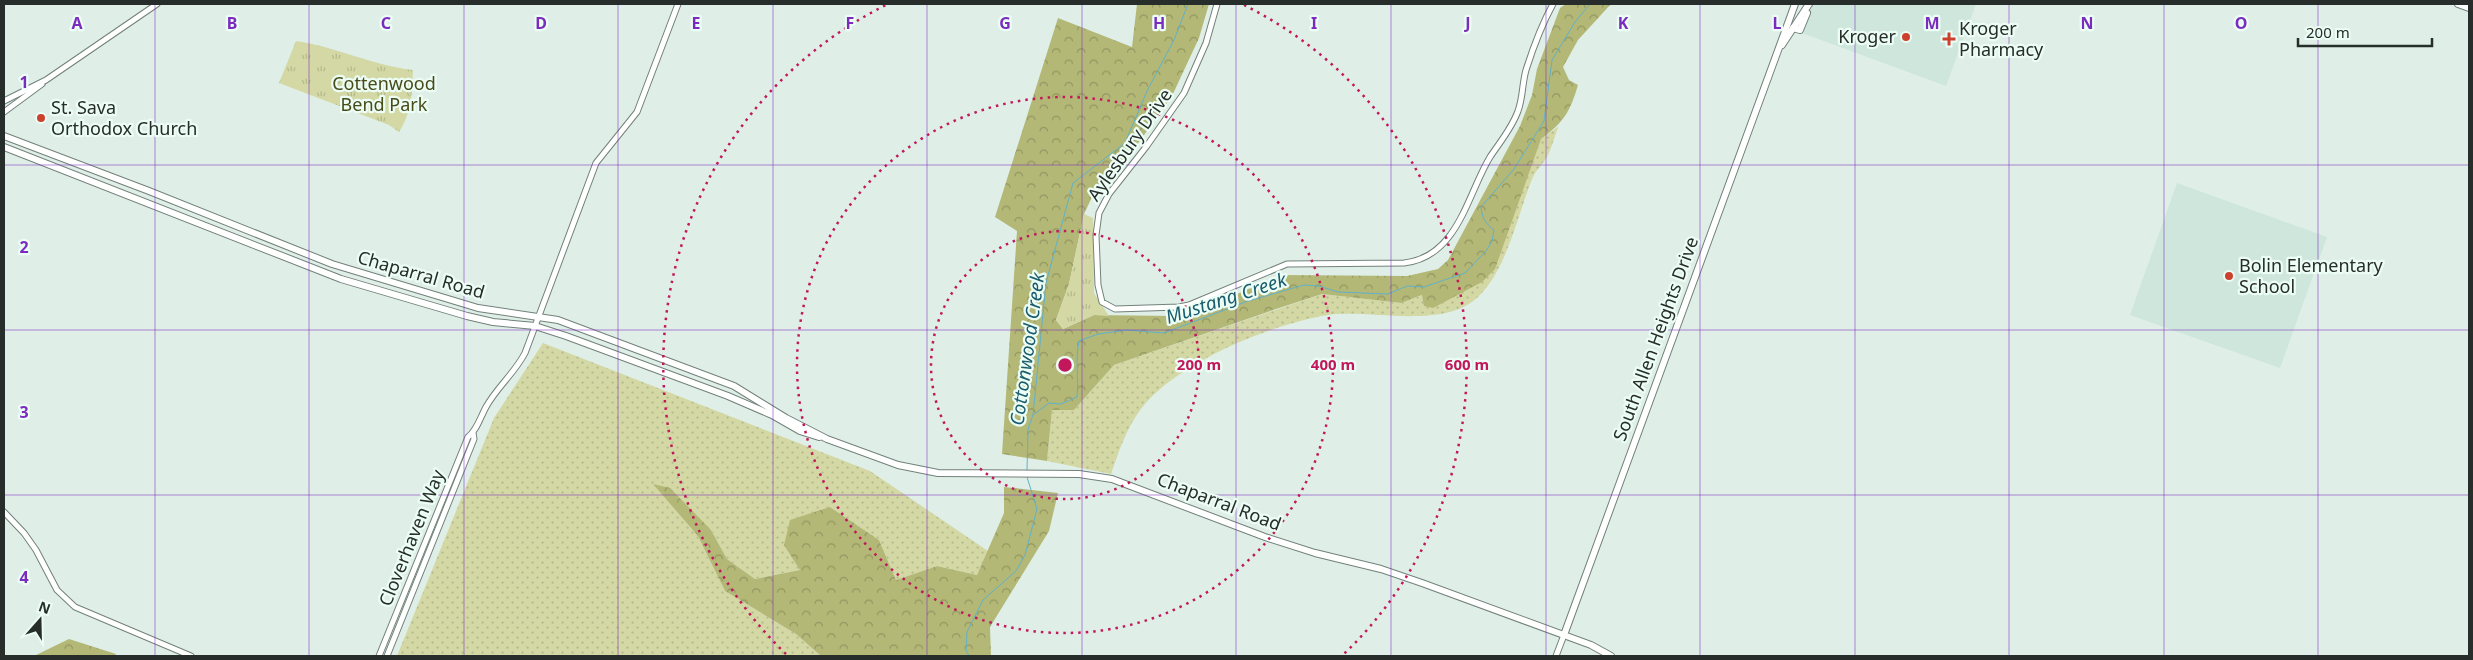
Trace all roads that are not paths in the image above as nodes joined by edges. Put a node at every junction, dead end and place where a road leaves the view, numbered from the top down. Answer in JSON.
{"nodes":[{"id":1,"x":157,"y":4,"type":"edge"},
{"id":2,"x":678,"y":4,"type":"edge"},
{"id":3,"x":1217,"y":4,"type":"edge"},
{"id":4,"x":1554,"y":4,"type":"edge"},
{"id":5,"x":1796,"y":4,"type":"edge"},
{"id":6,"x":2458,"y":4,"type":"edge"},
{"id":7,"x":1808,"y":6,"type":"edge"},
{"id":8,"x":2469,"y":8,"type":"edge"},
{"id":9,"x":1794,"y":28,"type":"junction"},
{"id":10,"x":1777,"y":52,"type":"junction"},
{"id":11,"x":46,"y":80,"type":"junction"},
{"id":12,"x":4,"y":101,"type":"edge"},
{"id":13,"x":4,"y":112,"type":"edge"},
{"id":14,"x":4,"y":136,"type":"edge"},
{"id":15,"x":4,"y":147,"type":"edge"},
{"id":16,"x":149,"y":191,"type":"junction"},
{"id":17,"x":145,"y":202,"type":"junction"},
{"id":18,"x":425,"y":292,"type":"junction"},
{"id":19,"x":422,"y":303,"type":"junction"},
{"id":20,"x":539,"y":315,"type":"junction"},
{"id":21,"x":535,"y":326,"type":"junction"},
{"id":22,"x":473,"y":433,"type":"junction"},
{"id":23,"x":827,"y":439,"type":"junction"},
{"id":24,"x":4,"y":512,"type":"edge"},
{"id":25,"x":1564,"y":635,"type":"junction"},
{"id":26,"x":1591,"y":645,"type":"junction"},
{"id":27,"x":191,"y":656,"type":"edge"},
{"id":28,"x":379,"y":656,"type":"edge"},
{"id":29,"x":387,"y":656,"type":"edge"},
{"id":30,"x":1556,"y":656,"type":"edge"},
{"id":31,"x":1604,"y":656,"type":"edge"},
{"id":32,"x":1611,"y":656,"type":"edge"}],
"edges":[{"from":1,"to":11,"type":"street"},
{"from":2,"to":20,"type":"street","name":"Cloverhaven Way"},
{"from":3,"to":4,"type":"street","name":"Aylesbury Drive"},
{"from":5,"to":9,"type":"main road"},
{"from":5,"to":10,"type":"main road","name":"South Allen Heights Drive"},
{"from":6,"to":8,"type":"main road"},
{"from":7,"to":9,"type":"main road","name":"South Allen Heights Drive"},
{"from":9,"to":10,"type":"main road","name":"South Allen Heights Drive"},
{"from":10,"to":25,"type":"main road","name":"South Allen Heights Drive"},
{"from":11,"to":12,"type":"street"},
{"from":11,"to":13,"type":"street"},
{"from":14,"to":16,"type":"main road","name":"Chaparral Road"},
{"from":15,"to":17,"type":"main road","name":"Chaparral Road"},
{"from":16,"to":17,"type":"main road"},
{"from":16,"to":18,"type":"main road","name":"Chaparral Road"},
{"from":17,"to":19,"type":"main road","name":"Chaparral Road"},
{"from":18,"to":19,"type":"main road"},
{"from":18,"to":20,"type":"main road","name":"Chaparral Road"},
{"from":19,"to":21,"type":"main road","name":"Chaparral Road"},
{"from":20,"to":21,"type":"street","name":"Cloverhaven Way"},
{"from":20,"to":23,"type":"main road","name":"Chaparral Road"},
{"from":21,"to":22,"type":"street","name":"Cloverhaven Way"},
{"from":21,"to":23,"type":"main road","name":"Chaparral Road"},
{"from":22,"to":28,"type":"street","name":"Cloverhaven Way"},
{"from":22,"to":29,"type":"street","name":"Cloverhaven Way"},
{"from":23,"to":25,"type":"main road","name":"Chaparral Road"},
{"from":24,"to":27,"type":"street"},
{"from":25,"to":26,"type":"main road","name":"Chaparral Road"},
{"from":25,"to":30,"type":"street"},
{"from":26,"to":31,"type":"main road","name":"Chaparral Road"},
{"from":26,"to":32,"type":"main road","name":"Chaparral Road"}]}
